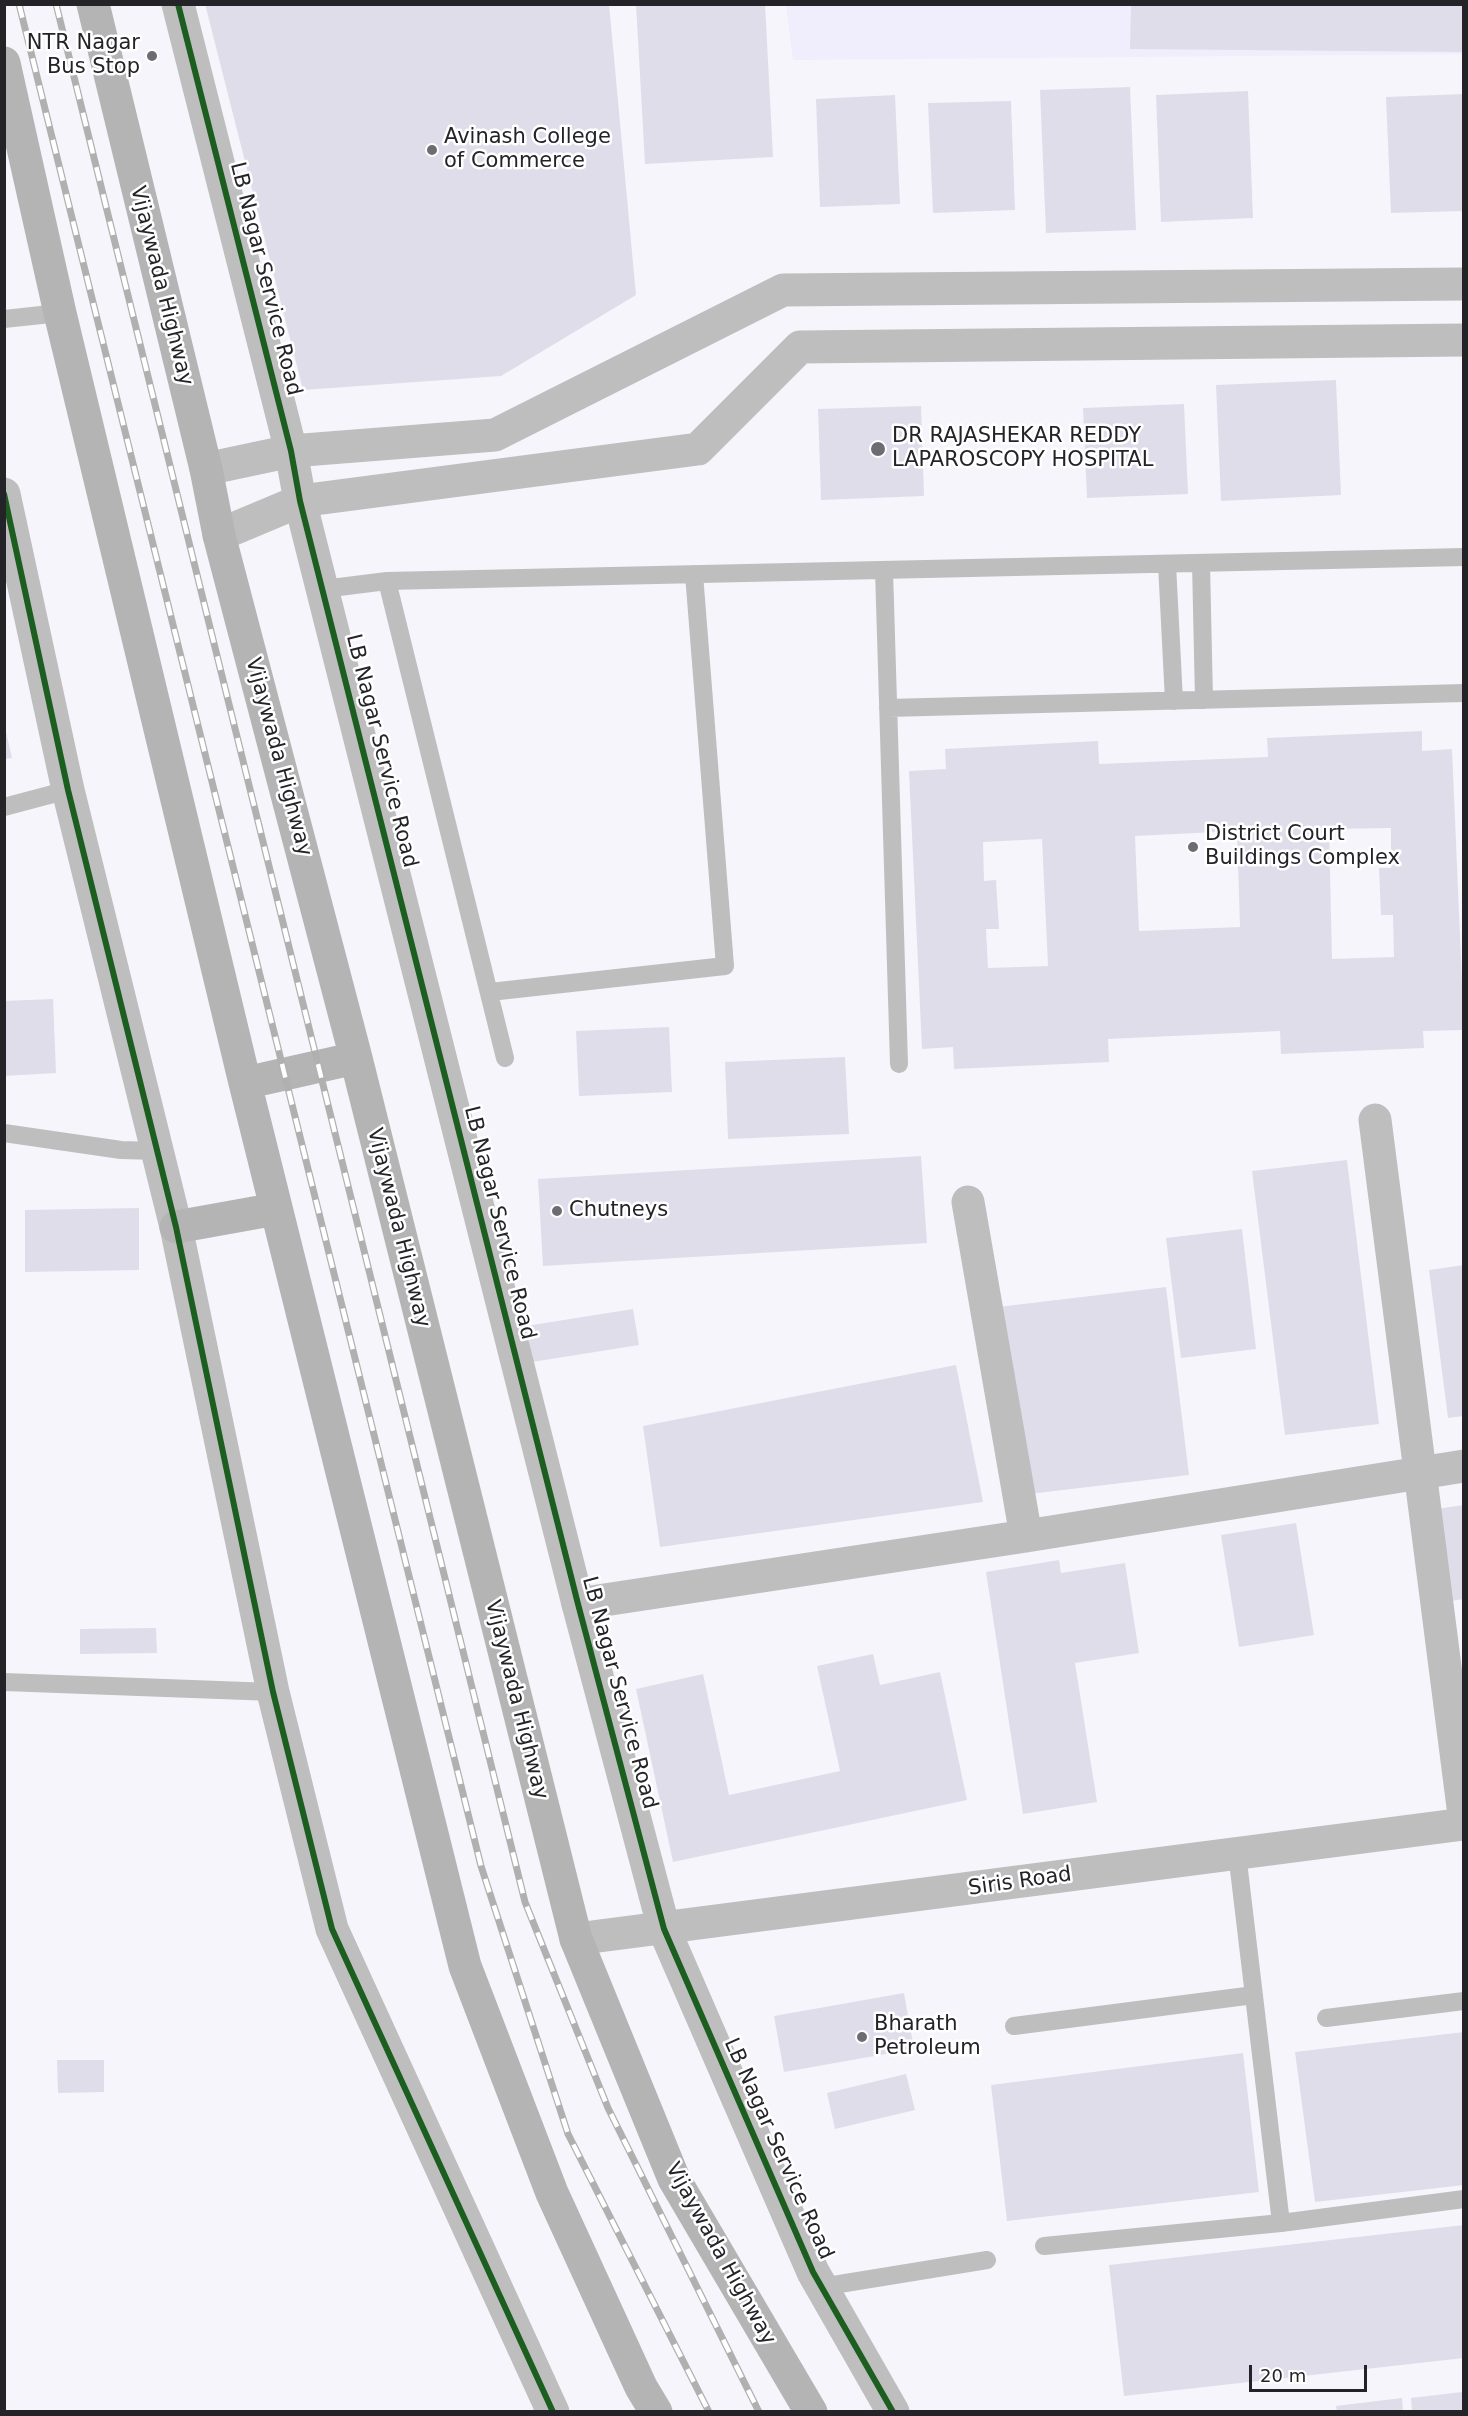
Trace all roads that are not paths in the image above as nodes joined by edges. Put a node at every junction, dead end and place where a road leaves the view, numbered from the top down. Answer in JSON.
{"nodes":[{"id":1,"x":93,"y":4,"type":"edge"},
{"id":2,"x":178,"y":4,"type":"edge"},
{"id":3,"x":4,"y":63,"type":"edge"},
{"id":4,"x":1464,"y":285,"type":"edge"},
{"id":5,"x":60,"y":313,"type":"junction"},
{"id":6,"x":4,"y":319,"type":"edge"},
{"id":7,"x":1464,"y":340,"type":"edge"},
{"id":8,"x":291,"y":451,"type":"junction"},
{"id":9,"x":206,"y":469,"type":"junction"},
{"id":10,"x":4,"y":494,"type":"edge"},
{"id":11,"x":300,"y":501,"type":"junction"},
{"id":12,"x":219,"y":535,"type":"junction"},
{"id":13,"x":1464,"y":557,"type":"edge"},
{"id":14,"x":1201,"y":563,"type":"junction"},
{"id":15,"x":1167,"y":564,"type":"junction"},
{"id":16,"x":884,"y":570,"type":"junction"},
{"id":17,"x":694,"y":574,"type":"junction"},
{"id":18,"x":387,"y":582,"type":"junction"},
{"id":19,"x":323,"y":589,"type":"junction"},
{"id":20,"x":1464,"y":693,"type":"edge"},
{"id":21,"x":1204,"y":700,"type":"junction"},
{"id":22,"x":1174,"y":701,"type":"junction"},
{"id":23,"x":888,"y":708,"type":"junction"},
{"id":24,"x":68,"y":790,"type":"junction"},
{"id":25,"x":4,"y":807,"type":"edge"},
{"id":26,"x":490,"y":992,"type":"junction"},
{"id":27,"x":356,"y":1058,"type":"junction"},
{"id":28,"x":505,"y":1058,"type":"dead end"},
{"id":29,"x":898,"y":1064,"type":"dead end"},
{"id":30,"x":245,"y":1083,"type":"junction"},
{"id":31,"x":1375,"y":1120,"type":"dead end"},
{"id":32,"x":4,"y":1133,"type":"edge"},
{"id":33,"x":157,"y":1151,"type":"junction"},
{"id":34,"x":968,"y":1202,"type":"dead end"},
{"id":35,"x":276,"y":1209,"type":"junction"},
{"id":36,"x":176,"y":1227,"type":"junction"},
{"id":37,"x":1464,"y":1466,"type":"edge"},
{"id":38,"x":1420,"y":1473,"type":"junction"},
{"id":39,"x":1026,"y":1536,"type":"junction"},
{"id":40,"x":578,"y":1604,"type":"junction"},
{"id":41,"x":4,"y":1682,"type":"edge"},
{"id":42,"x":273,"y":1692,"type":"junction"},
{"id":43,"x":1464,"y":1815,"type":"edge"},
{"id":44,"x":1464,"y":1824,"type":"edge"},
{"id":45,"x":1236,"y":1853,"type":"junction"},
{"id":46,"x":664,"y":1929,"type":"junction"},
{"id":47,"x":576,"y":1939,"type":"junction"},
{"id":48,"x":1254,"y":1995,"type":"junction"},
{"id":49,"x":1464,"y":2001,"type":"edge"},
{"id":50,"x":1326,"y":2018,"type":"dead end"},
{"id":51,"x":1014,"y":2026,"type":"dead end"},
{"id":52,"x":1464,"y":2199,"type":"edge"},
{"id":53,"x":1281,"y":2223,"type":"junction"},
{"id":54,"x":1044,"y":2246,"type":"dead end"},
{"id":55,"x":987,"y":2260,"type":"dead end"},
{"id":56,"x":821,"y":2287,"type":"junction"},
{"id":57,"x":553,"y":2412,"type":"edge"},
{"id":58,"x":656,"y":2412,"type":"edge"},
{"id":59,"x":811,"y":2412,"type":"edge"},
{"id":60,"x":893,"y":2412,"type":"edge"}],
"edges":[{"from":1,"to":9,"type":"highway","name":"Vijaywada Highway"},
{"from":2,"to":8,"type":"street","name":"LB Nagar Service Road"},
{"from":3,"to":5,"type":"highway"},
{"from":4,"to":8,"type":"street"},
{"from":5,"to":6,"type":"lane"},
{"from":5,"to":30,"type":"highway"},
{"from":7,"to":11,"type":"street"},
{"from":8,"to":9,"type":"street"},
{"from":8,"to":11,"type":"street","name":"LB Nagar Service Road"},
{"from":9,"to":12,"type":"highway","name":"Vijaywada Highway"},
{"from":10,"to":24,"type":"street"},
{"from":11,"to":12,"type":"street"},
{"from":11,"to":19,"type":"street","name":"LB Nagar Service Road"},
{"from":12,"to":27,"type":"highway","name":"Vijaywada Highway"},
{"from":13,"to":14,"type":"lane"},
{"from":14,"to":15,"type":"lane"},
{"from":14,"to":21,"type":"lane"},
{"from":15,"to":16,"type":"lane"},
{"from":15,"to":22,"type":"lane"},
{"from":16,"to":17,"type":"lane"},
{"from":16,"to":23,"type":"lane"},
{"from":17,"to":18,"type":"lane"},
{"from":17,"to":26,"type":"lane"},
{"from":18,"to":19,"type":"lane"},
{"from":18,"to":26,"type":"lane"},
{"from":19,"to":40,"type":"street","name":"LB Nagar Service Road"},
{"from":20,"to":21,"type":"lane"},
{"from":21,"to":22,"type":"lane"},
{"from":22,"to":23,"type":"lane"},
{"from":23,"to":29,"type":"lane"},
{"from":24,"to":25,"type":"lane"},
{"from":24,"to":33,"type":"street"},
{"from":26,"to":28,"type":"lane"},
{"from":27,"to":30,"type":"highway"},
{"from":27,"to":47,"type":"highway","name":"Vijaywada Highway"},
{"from":30,"to":35,"type":"highway"},
{"from":31,"to":38,"type":"street"},
{"from":32,"to":33,"type":"lane"},
{"from":33,"to":36,"type":"street"},
{"from":34,"to":39,"type":"street"},
{"from":35,"to":36,"type":"highway"},
{"from":35,"to":58,"type":"highway"},
{"from":36,"to":42,"type":"street"},
{"from":37,"to":38,"type":"street"},
{"from":38,"to":39,"type":"street"},
{"from":38,"to":43,"type":"street"},
{"from":39,"to":40,"type":"street"},
{"from":40,"to":46,"type":"street","name":"LB Nagar Service Road"},
{"from":41,"to":42,"type":"lane"},
{"from":42,"to":57,"type":"street"},
{"from":44,"to":45,"type":"street","name":"Siris Road"},
{"from":45,"to":46,"type":"street","name":"Siris Road"},
{"from":45,"to":48,"type":"lane"},
{"from":46,"to":47,"type":"street","name":"Siris Road"},
{"from":46,"to":56,"type":"street","name":"LB Nagar Service Road"},
{"from":47,"to":59,"type":"highway","name":"Vijaywada Highway"},
{"from":48,"to":51,"type":"lane"},
{"from":48,"to":53,"type":"lane"},
{"from":49,"to":50,"type":"lane"},
{"from":52,"to":53,"type":"lane"},
{"from":53,"to":54,"type":"lane"},
{"from":55,"to":56,"type":"lane"},
{"from":56,"to":60,"type":"street","name":"LB Nagar Service Road"}]}
